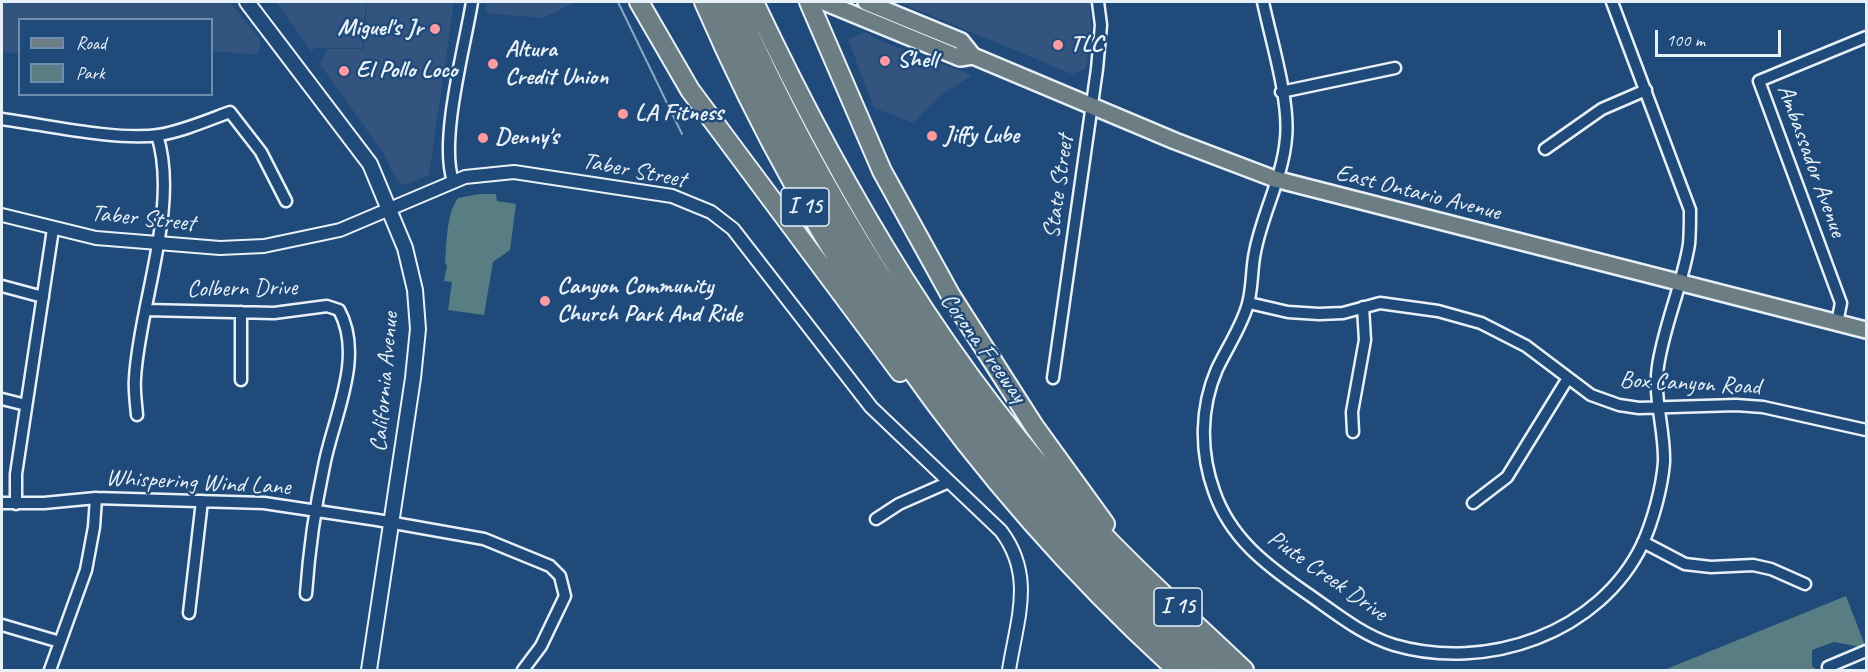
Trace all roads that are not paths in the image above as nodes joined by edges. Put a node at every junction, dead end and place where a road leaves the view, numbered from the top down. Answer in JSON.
{"nodes":[{"id":1,"x":247,"y":2,"type":"edge"},
{"id":2,"x":472,"y":2,"type":"edge"},
{"id":3,"x":639,"y":2,"type":"edge"},
{"id":4,"x":704,"y":2,"type":"edge"},
{"id":5,"x":717,"y":2,"type":"edge"},
{"id":6,"x":735,"y":2,"type":"edge"},
{"id":7,"x":754,"y":2,"type":"edge"},
{"id":8,"x":809,"y":2,"type":"edge"},
{"id":9,"x":824,"y":2,"type":"edge"},
{"id":10,"x":866,"y":2,"type":"edge"},
{"id":11,"x":1098,"y":2,"type":"edge"},
{"id":12,"x":1263,"y":2,"type":"edge"},
{"id":13,"x":1612,"y":2,"type":"edge"},
{"id":14,"x":926,"y":25,"type":"junction"},
{"id":15,"x":885,"y":26,"type":"junction"},
{"id":16,"x":1866,"y":37,"type":"edge"},
{"id":17,"x":973,"y":56,"type":"junction"},
{"id":18,"x":1395,"y":68,"type":"dead end"},
{"id":19,"x":1646,"y":90,"type":"junction"},
{"id":20,"x":1281,"y":92,"type":"junction"},
{"id":21,"x":1093,"y":105,"type":"junction"},
{"id":22,"x":2,"y":119,"type":"edge"},
{"id":23,"x":157,"y":135,"type":"junction"},
{"id":24,"x":1545,"y":149,"type":"dead end"},
{"id":25,"x":1275,"y":179,"type":"junction"},
{"id":26,"x":453,"y":181,"type":"junction"},
{"id":27,"x":286,"y":201,"type":"dead end"},
{"id":28,"x":391,"y":209,"type":"junction"},
{"id":29,"x":2,"y":215,"type":"edge"},
{"id":30,"x":53,"y":230,"type":"junction"},
{"id":31,"x":156,"y":244,"type":"junction"},
{"id":32,"x":1678,"y":282,"type":"junction"},
{"id":33,"x":2,"y":285,"type":"edge"},
{"id":34,"x":43,"y":297,"type":"junction"},
{"id":35,"x":1249,"y":303,"type":"junction"},
{"id":36,"x":1363,"y":307,"type":"junction"},
{"id":37,"x":146,"y":310,"type":"junction"},
{"id":38,"x":241,"y":312,"type":"junction"},
{"id":39,"x":1837,"y":323,"type":"junction"},
{"id":40,"x":1866,"y":330,"type":"edge"},
{"id":41,"x":1053,"y":378,"type":"dead end"},
{"id":42,"x":1568,"y":378,"type":"junction"},
{"id":43,"x":241,"y":380,"type":"dead end"},
{"id":44,"x":931,"y":398,"type":"junction"},
{"id":45,"x":2,"y":399,"type":"edge"},
{"id":46,"x":26,"y":405,"type":"junction"},
{"id":47,"x":1658,"y":406,"type":"junction"},
{"id":48,"x":137,"y":415,"type":"dead end"},
{"id":49,"x":1866,"y":430,"type":"edge"},
{"id":50,"x":1353,"y":432,"type":"dead end"},
{"id":51,"x":950,"y":482,"type":"junction"},
{"id":52,"x":96,"y":498,"type":"junction"},
{"id":53,"x":202,"y":501,"type":"junction"},
{"id":54,"x":2,"y":503,"type":"edge"},
{"id":55,"x":1473,"y":503,"type":"dead end"},
{"id":56,"x":16,"y":504,"type":"junction"},
{"id":57,"x":316,"y":511,"type":"junction"},
{"id":58,"x":876,"y":519,"type":"dead end"},
{"id":59,"x":392,"y":523,"type":"junction"},
{"id":60,"x":1643,"y":542,"type":"junction"},
{"id":61,"x":1111,"y":543,"type":"junction"},
{"id":62,"x":1805,"y":584,"type":"dead end"},
{"id":63,"x":306,"y":594,"type":"dead end"},
{"id":64,"x":189,"y":613,"type":"dead end"},
{"id":65,"x":2,"y":625,"type":"edge"},
{"id":66,"x":60,"y":642,"type":"junction"},
{"id":67,"x":1866,"y":651,"type":"edge"},
{"id":68,"x":1828,"y":667,"type":"dead end"},
{"id":69,"x":50,"y":670,"type":"edge"},
{"id":70,"x":369,"y":670,"type":"edge"},
{"id":71,"x":523,"y":670,"type":"edge"},
{"id":72,"x":1009,"y":670,"type":"edge"},
{"id":73,"x":1177,"y":670,"type":"edge"},
{"id":74,"x":1199,"y":670,"type":"edge"},
{"id":75,"x":1223,"y":670,"type":"edge"},
{"id":76,"x":1244,"y":670,"type":"edge"}],
"edges":[{"from":1,"to":28,"type":"main road","name":"California Avenue"},
{"from":2,"to":26,"type":"street"},
{"from":3,"to":44,"type":"highway"},
{"from":4,"to":44,"type":"highway","number":"I 15"},
{"from":5,"to":74,"type":"highway"},
{"from":6,"to":75,"type":"highway"},
{"from":7,"to":61,"type":"highway","name":"Corona Freeway","number":"I 15"},
{"from":8,"to":61,"type":"highway"},
{"from":9,"to":15,"type":"main road","name":"East Ontario Avenue"},
{"from":10,"to":14,"type":"main road","name":"East Ontario Avenue"},
{"from":11,"to":21,"type":"street","name":"State Street"},
{"from":12,"to":20,"type":"street","name":"Piute Creek Drive"},
{"from":13,"to":19,"type":"street","name":"Piute Creek Drive"},
{"from":14,"to":15,"type":"main road"},
{"from":14,"to":17,"type":"main road","name":"East Ontario Avenue"},
{"from":15,"to":17,"type":"main road","name":"East Ontario Avenue"},
{"from":16,"to":39,"type":"street","name":"Ambassador Avenue"},
{"from":17,"to":21,"type":"main road","name":"East Ontario Avenue"},
{"from":18,"to":20,"type":"street"},
{"from":19,"to":24,"type":"street"},
{"from":19,"to":32,"type":"street","name":"Piute Creek Drive"},
{"from":20,"to":25,"type":"street","name":"Piute Creek Drive"},
{"from":21,"to":25,"type":"main road","name":"East Ontario Avenue"},
{"from":21,"to":41,"type":"street","name":"State Street"},
{"from":22,"to":23,"type":"street"},
{"from":23,"to":27,"type":"street"},
{"from":23,"to":31,"type":"street"},
{"from":25,"to":32,"type":"main road","name":"East Ontario Avenue"},
{"from":25,"to":35,"type":"street","name":"Piute Creek Drive"},
{"from":26,"to":28,"type":"street","name":"Taber Street"},
{"from":26,"to":51,"type":"street","name":"Taber Street"},
{"from":28,"to":31,"type":"street","name":"Taber Street"},
{"from":28,"to":59,"type":"main road","name":"California Avenue"},
{"from":29,"to":30,"type":"street","name":"Taber Street"},
{"from":30,"to":31,"type":"street","name":"Taber Street"},
{"from":30,"to":34,"type":"street"},
{"from":31,"to":37,"type":"street"},
{"from":32,"to":39,"type":"main road","name":"East Ontario Avenue"},
{"from":32,"to":47,"type":"street","name":"Piute Creek Drive"},
{"from":33,"to":34,"type":"street"},
{"from":34,"to":46,"type":"street"},
{"from":35,"to":36,"type":"street","name":"Box Canyon Road"},
{"from":35,"to":60,"type":"street","name":"Piute Creek Drive"},
{"from":36,"to":42,"type":"street","name":"Box Canyon Road"},
{"from":36,"to":50,"type":"street"},
{"from":37,"to":38,"type":"street","name":"Colbern Drive"},
{"from":37,"to":48,"type":"street"},
{"from":38,"to":43,"type":"street"},
{"from":38,"to":57,"type":"street","name":"Colbern Drive"},
{"from":39,"to":40,"type":"main road","name":"East Ontario Avenue"},
{"from":42,"to":47,"type":"street","name":"Box Canyon Road"},
{"from":42,"to":55,"type":"street"},
{"from":44,"to":73,"type":"highway","number":"I 15"},
{"from":45,"to":46,"type":"street"},
{"from":46,"to":56,"type":"street"},
{"from":47,"to":49,"type":"street","name":"Box Canyon Road"},
{"from":47,"to":60,"type":"street","name":"Piute Creek Drive"},
{"from":51,"to":58,"type":"street"},
{"from":51,"to":72,"type":"street","name":"Taber Street"},
{"from":52,"to":53,"type":"street","name":"Whispering Wind Lane"},
{"from":52,"to":56,"type":"street","name":"Whispering Wind Lane"},
{"from":52,"to":66,"type":"street"},
{"from":53,"to":57,"type":"street","name":"Whispering Wind Lane"},
{"from":53,"to":64,"type":"street"},
{"from":54,"to":56,"type":"street","name":"Whispering Wind Lane"},
{"from":57,"to":59,"type":"street","name":"Whispering Wind Lane"},
{"from":57,"to":63,"type":"street"},
{"from":59,"to":70,"type":"main road","name":"California Avenue"},
{"from":59,"to":71,"type":"street","name":"Whispering Wind Lane"},
{"from":60,"to":62,"type":"street"},
{"from":61,"to":76,"type":"highway","name":"Corona Freeway","number":"I 15"},
{"from":65,"to":66,"type":"street"},
{"from":66,"to":69,"type":"street"},
{"from":67,"to":68,"type":"street"}]}
